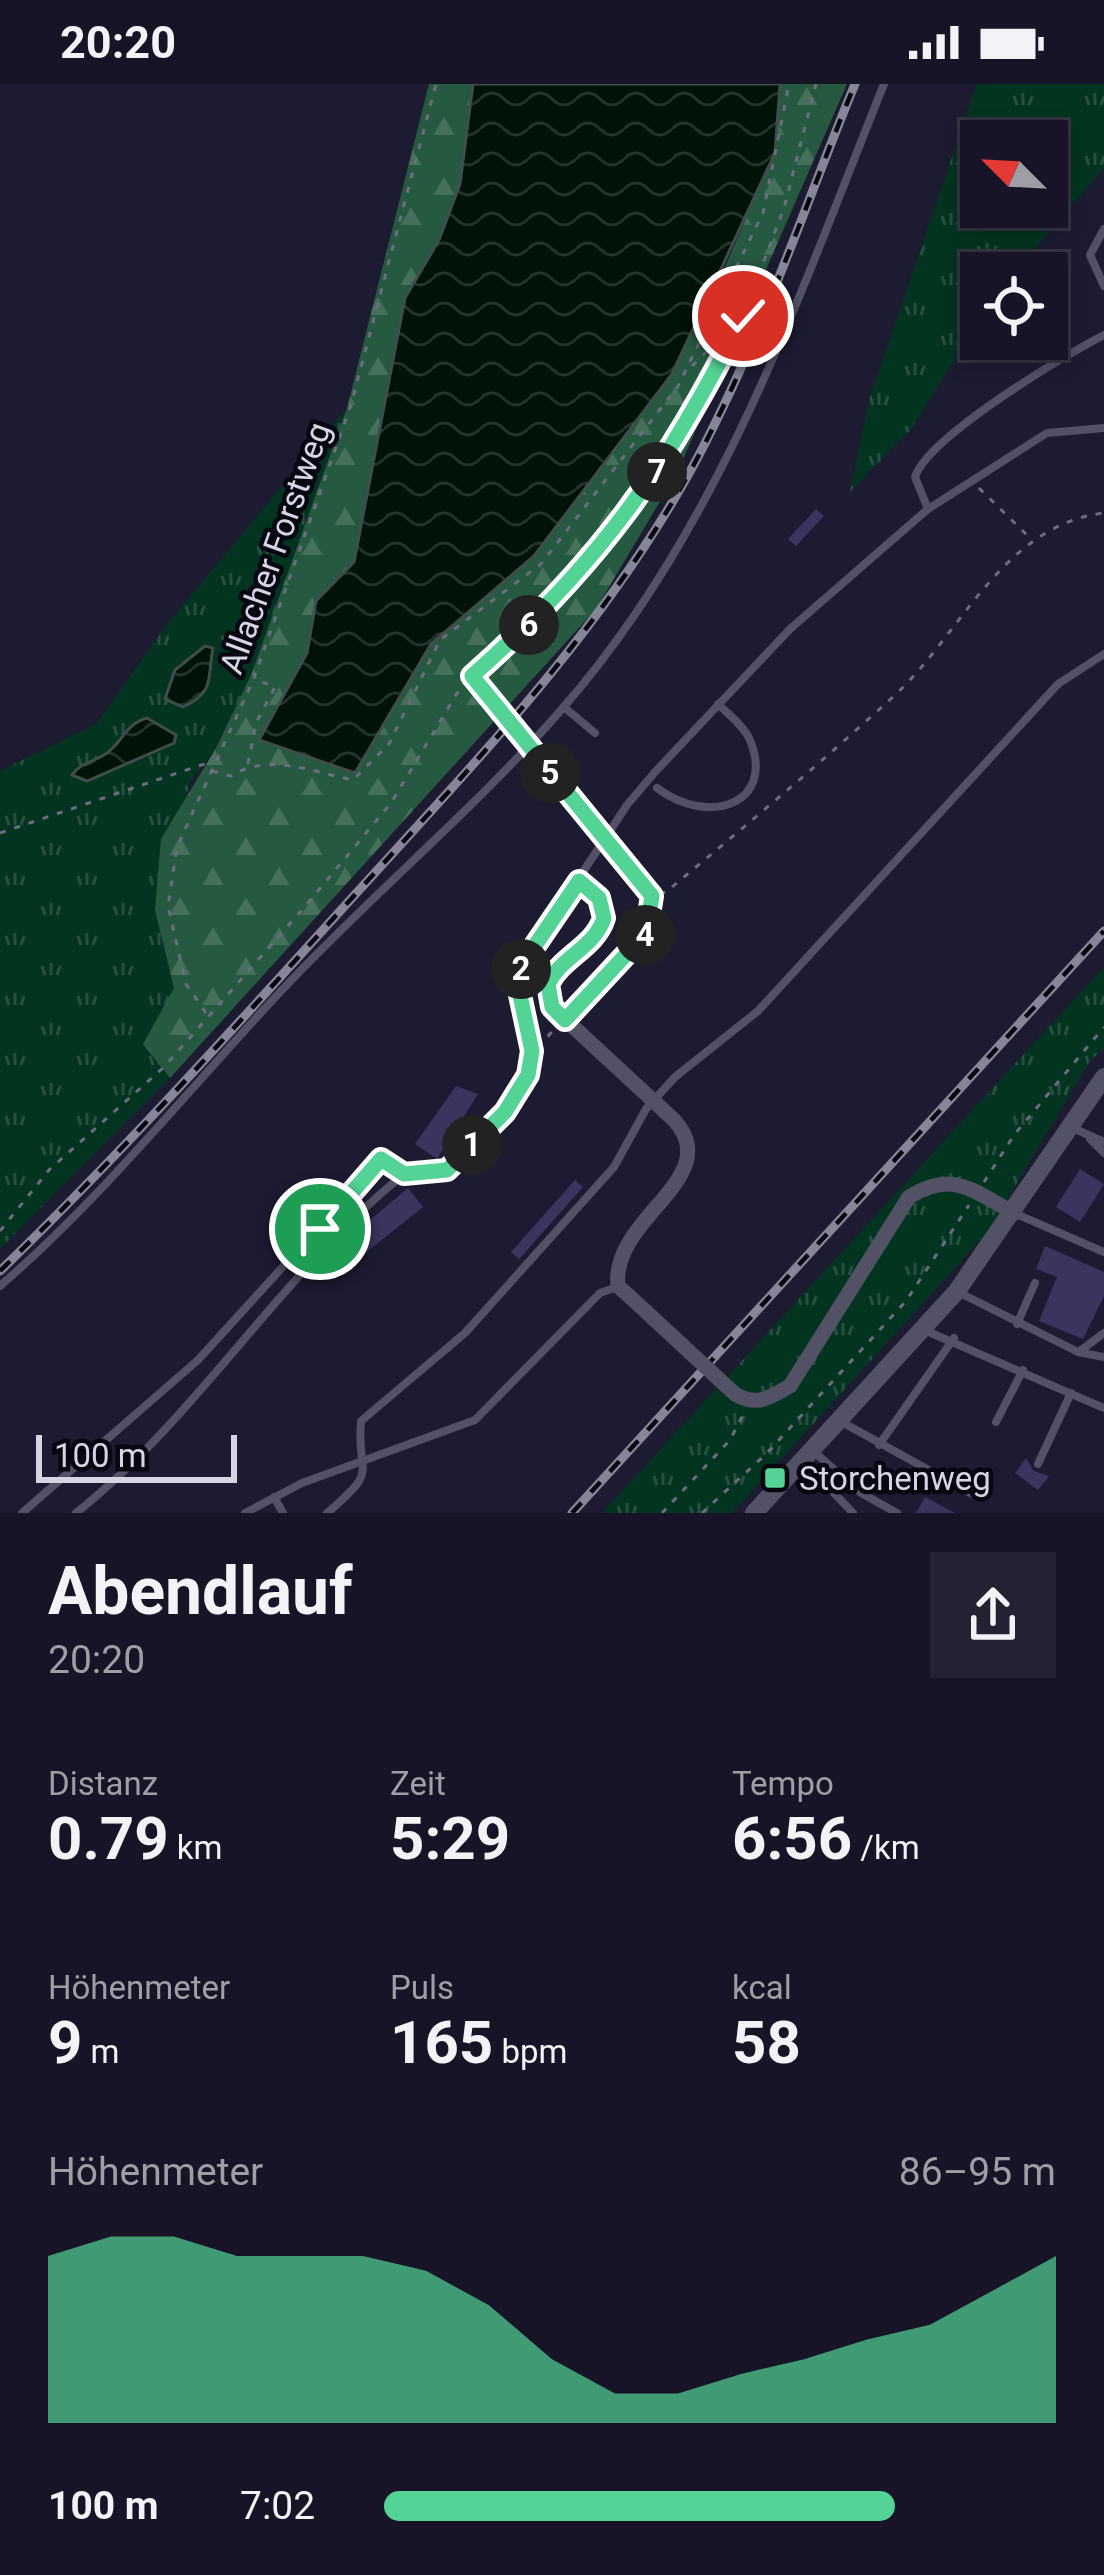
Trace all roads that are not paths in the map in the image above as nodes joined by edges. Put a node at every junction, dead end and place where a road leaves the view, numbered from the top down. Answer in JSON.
{"nodes":[{"id":1,"x":884,"y":84,"type":"edge"},
{"id":2,"x":1104,"y":230,"type":"edge"},
{"id":3,"x":1104,"y":286,"type":"edge"},
{"id":4,"x":1104,"y":335,"type":"edge"},
{"id":5,"x":1104,"y":428,"type":"edge"},
{"id":6,"x":928,"y":509,"type":"junction"},
{"id":7,"x":1104,"y":654,"type":"edge"},
{"id":8,"x":718,"y":704,"type":"junction"},
{"id":9,"x":564,"y":707,"type":"junction"},
{"id":10,"x":596,"y":733,"type":"dead end"},
{"id":11,"x":657,"y":788,"type":"dead end"},
{"id":12,"x":579,"y":881,"type":"junction"},
{"id":13,"x":1104,"y":1077,"type":"edge"},
{"id":14,"x":1070,"y":1126,"type":"junction"},
{"id":15,"x":1089,"y":1138,"type":"junction"},
{"id":16,"x":1104,"y":1142,"type":"edge"},
{"id":17,"x":1104,"y":1153,"type":"edge"},
{"id":18,"x":404,"y":1174,"type":"junction"},
{"id":19,"x":1015,"y":1214,"type":"junction"},
{"id":20,"x":1104,"y":1252,"type":"edge"},
{"id":21,"x":1035,"y":1283,"type":"dead end"},
{"id":22,"x":0,"y":1286,"type":"edge"},
{"id":23,"x":618,"y":1286,"type":"junction"},
{"id":24,"x":956,"y":1291,"type":"junction"},
{"id":25,"x":1017,"y":1324,"type":"junction"},
{"id":26,"x":922,"y":1329,"type":"junction"},
{"id":27,"x":1104,"y":1333,"type":"edge"},
{"id":28,"x":953,"y":1338,"type":"junction"},
{"id":29,"x":1078,"y":1352,"type":"junction"},
{"id":30,"x":1104,"y":1357,"type":"edge"},
{"id":31,"x":1022,"y":1370,"type":"junction"},
{"id":32,"x":1071,"y":1393,"type":"junction"},
{"id":33,"x":1104,"y":1408,"type":"edge"},
{"id":34,"x":838,"y":1420,"type":"junction"},
{"id":35,"x":996,"y":1422,"type":"dead end"},
{"id":36,"x":879,"y":1445,"type":"junction"},
{"id":37,"x":812,"y":1450,"type":"junction"},
{"id":38,"x":366,"y":1461,"type":"junction"},
{"id":39,"x":1038,"y":1464,"type":"dead end"},
{"id":40,"x":830,"y":1466,"type":"junction"},
{"id":41,"x":972,"y":1494,"type":"dead end"},
{"id":42,"x":274,"y":1497,"type":"junction"},
{"id":43,"x":763,"y":1510,"type":"edge"},
{"id":44,"x":22,"y":1513,"type":"edge"},
{"id":45,"x":76,"y":1513,"type":"edge"},
{"id":46,"x":244,"y":1513,"type":"edge"},
{"id":47,"x":283,"y":1513,"type":"edge"},
{"id":48,"x":327,"y":1513,"type":"edge"},
{"id":49,"x":853,"y":1513,"type":"edge"},
{"id":50,"x":897,"y":1513,"type":"edge"}],
"edges":[{"from":1,"to":9,"type":"lane"},
{"from":2,"to":3,"type":"lane"},
{"from":4,"to":6,"type":"lane"},
{"from":5,"to":6,"type":"lane"},
{"from":6,"to":8,"type":"lane"},
{"from":7,"to":38,"type":"lane"},
{"from":8,"to":11,"type":"lane"},
{"from":8,"to":12,"type":"lane"},
{"from":9,"to":10,"type":"lane"},
{"from":9,"to":22,"type":"lane"},
{"from":12,"to":18,"type":"lane"},
{"from":12,"to":23,"type":"street","bridge":true},
{"from":13,"to":14,"type":"street"},
{"from":14,"to":15,"type":"lane"},
{"from":14,"to":19,"type":"street"},
{"from":15,"to":16,"type":"lane"},
{"from":15,"to":17,"type":"lane"},
{"from":18,"to":44,"type":"lane"},
{"from":18,"to":45,"type":"lane"},
{"from":19,"to":20,"type":"lane"},
{"from":19,"to":23,"type":"street","bridge":true},
{"from":19,"to":24,"type":"street"},
{"from":21,"to":25,"type":"lane"},
{"from":23,"to":38,"type":"lane"},
{"from":24,"to":25,"type":"lane"},
{"from":24,"to":26,"type":"street"},
{"from":25,"to":29,"type":"lane"},
{"from":26,"to":28,"type":"lane"},
{"from":26,"to":34,"type":"street"},
{"from":27,"to":29,"type":"lane"},
{"from":28,"to":31,"type":"lane"},
{"from":28,"to":36,"type":"lane"},
{"from":29,"to":30,"type":"lane"},
{"from":31,"to":32,"type":"lane"},
{"from":31,"to":35,"type":"lane"},
{"from":32,"to":33,"type":"lane"},
{"from":32,"to":39,"type":"lane"},
{"from":34,"to":36,"type":"lane"},
{"from":34,"to":37,"type":"street"},
{"from":36,"to":41,"type":"lane"},
{"from":37,"to":40,"type":"lane"},
{"from":37,"to":43,"type":"street"},
{"from":38,"to":42,"type":"lane"},
{"from":38,"to":48,"type":"lane"},
{"from":40,"to":49,"type":"lane"},
{"from":40,"to":50,"type":"lane"},
{"from":42,"to":46,"type":"lane"},
{"from":42,"to":47,"type":"lane"}]}
